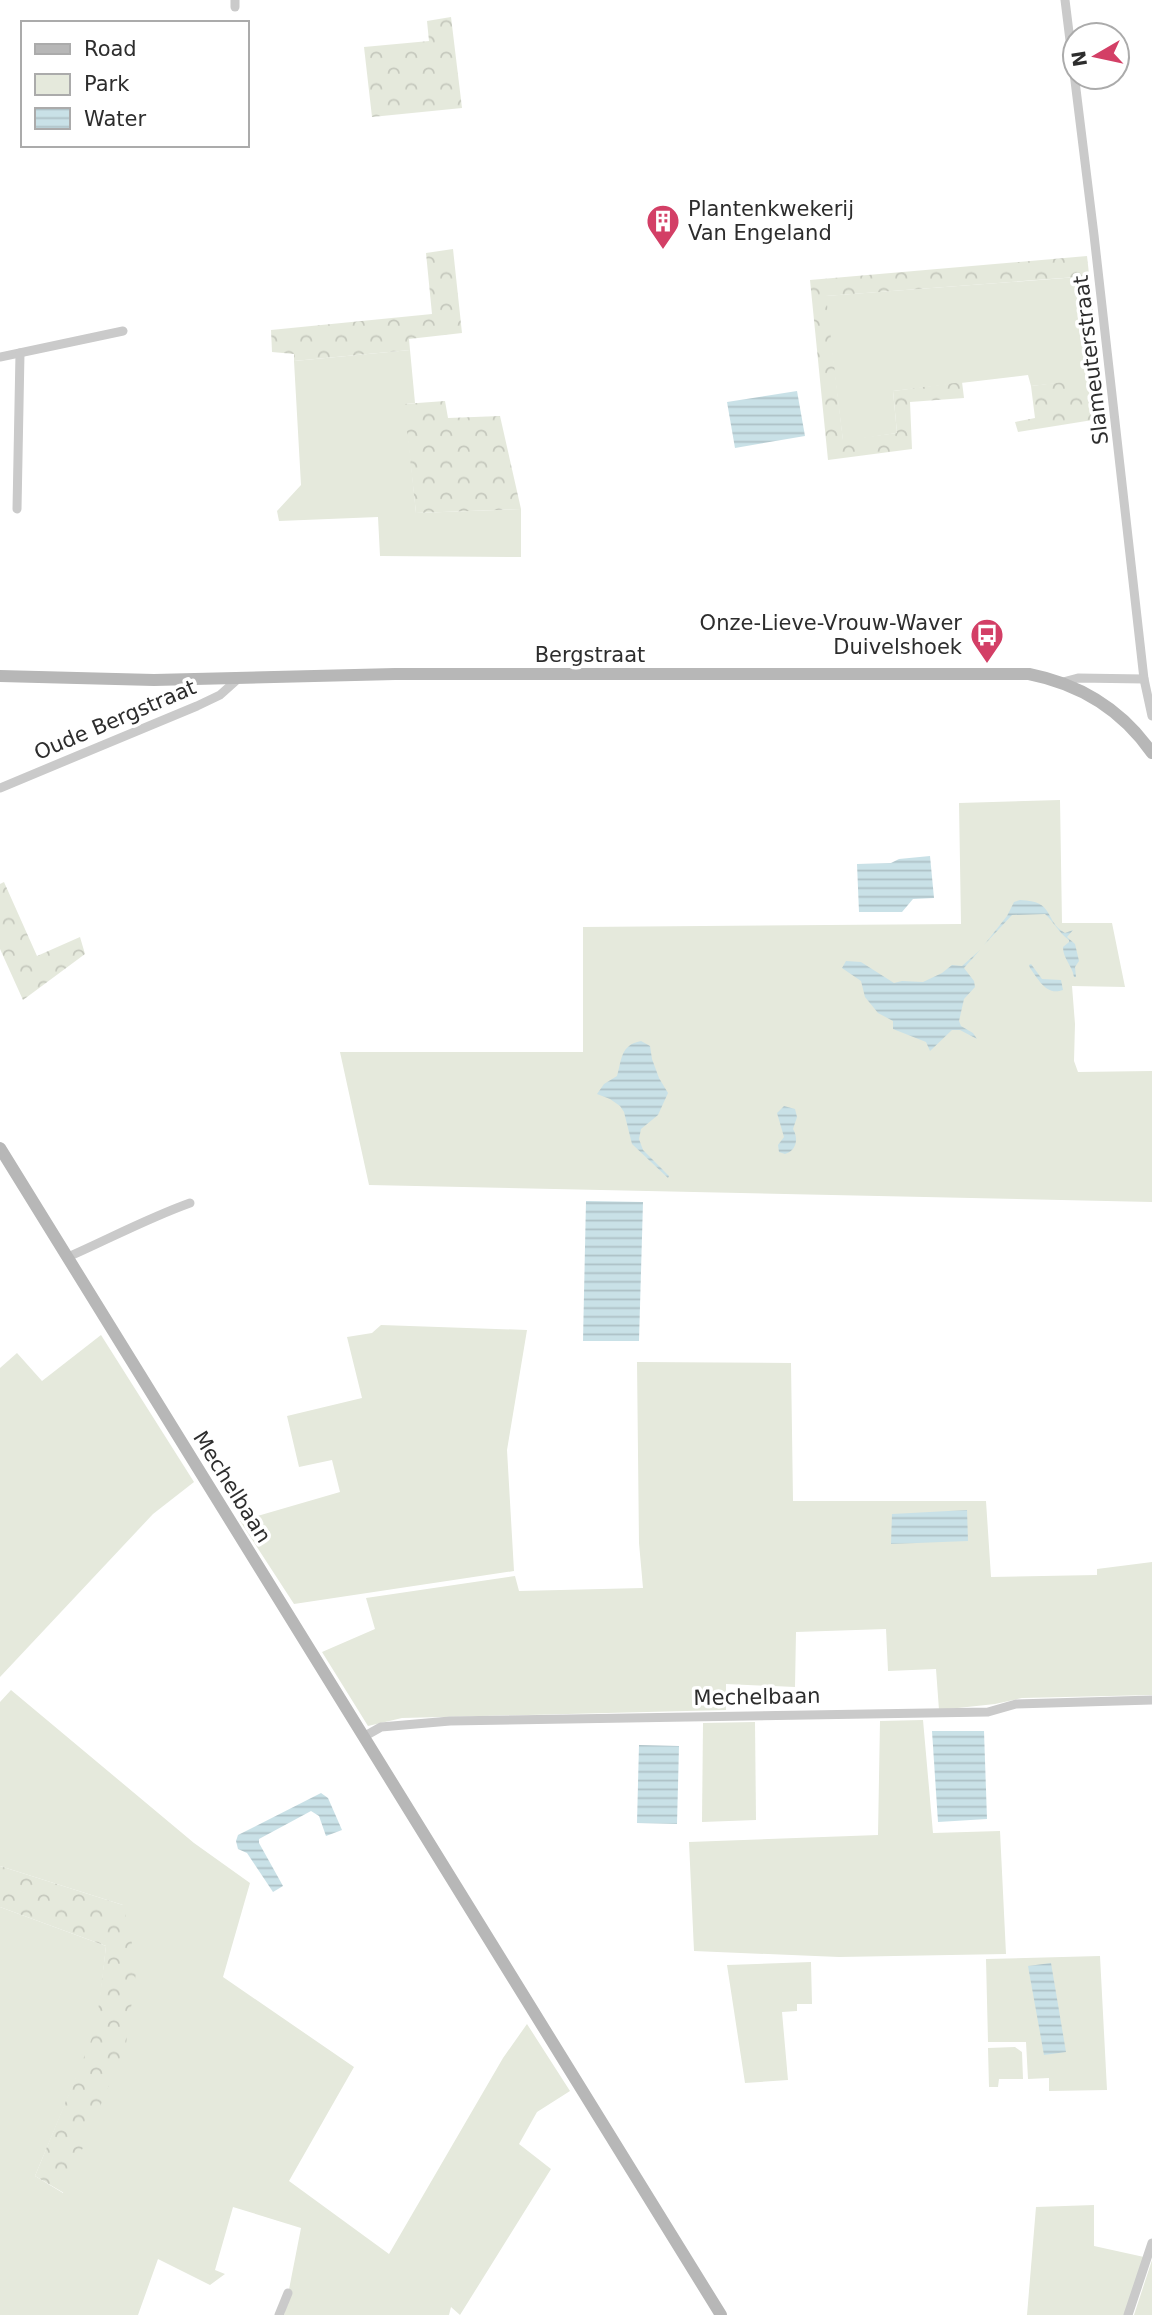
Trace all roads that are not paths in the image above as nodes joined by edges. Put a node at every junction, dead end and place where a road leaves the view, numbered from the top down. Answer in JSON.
{"nodes":[{"id":1,"x":1065,"y":0,"type":"edge"},
{"id":2,"x":123,"y":331,"type":"dead end"},
{"id":3,"x":20,"y":353,"type":"junction"},
{"id":4,"x":0,"y":357,"type":"edge"},
{"id":5,"x":17,"y":509,"type":"dead end"},
{"id":6,"x":1148,"y":661,"type":"edge"},
{"id":7,"x":0,"y":676,"type":"edge"},
{"id":8,"x":239,"y":678,"type":"junction"},
{"id":9,"x":1143,"y":679,"type":"junction"},
{"id":10,"x":1063,"y":682,"type":"junction"},
{"id":11,"x":1152,"y":716,"type":"edge"},
{"id":12,"x":1152,"y":753,"type":"edge"},
{"id":13,"x":0,"y":788,"type":"edge"},
{"id":14,"x":0,"y":1148,"type":"edge"},
{"id":15,"x":190,"y":1203,"type":"dead end"},
{"id":16,"x":68,"y":1257,"type":"junction"},
{"id":17,"x":1152,"y":1700,"type":"edge"},
{"id":18,"x":365,"y":1736,"type":"junction"},
{"id":19,"x":1152,"y":2243,"type":"edge"},
{"id":20,"x":288,"y":2293,"type":"dead end"},
{"id":21,"x":279,"y":2315,"type":"edge"},
{"id":22,"x":721,"y":2315,"type":"edge"},
{"id":23,"x":1128,"y":2315,"type":"edge"}],
"edges":[{"from":1,"to":6,"type":"street","name":"Slameuterstraat"},
{"from":2,"to":3,"type":"street"},
{"from":3,"to":4,"type":"street"},
{"from":3,"to":5,"type":"street"},
{"from":6,"to":9,"type":"street","name":"Slameuterstraat"},
{"from":7,"to":8,"type":"street","name":"Bergstraat"},
{"from":8,"to":10,"type":"street","name":"Bergstraat"},
{"from":8,"to":13,"type":"street","name":"Oude Bergstraat"},
{"from":9,"to":10,"type":"street"},
{"from":9,"to":11,"type":"street","name":"Slameuterstraat"},
{"from":10,"to":12,"type":"street","name":"Bergstraat"},
{"from":14,"to":16,"type":"street","name":"Mechelbaan"},
{"from":15,"to":16,"type":"street"},
{"from":16,"to":18,"type":"street","name":"Mechelbaan"},
{"from":17,"to":18,"type":"street","name":"Mechelbaan"},
{"from":18,"to":22,"type":"street","name":"Mechelbaan"},
{"from":19,"to":23,"type":"street"},
{"from":20,"to":21,"type":"street"}]}
